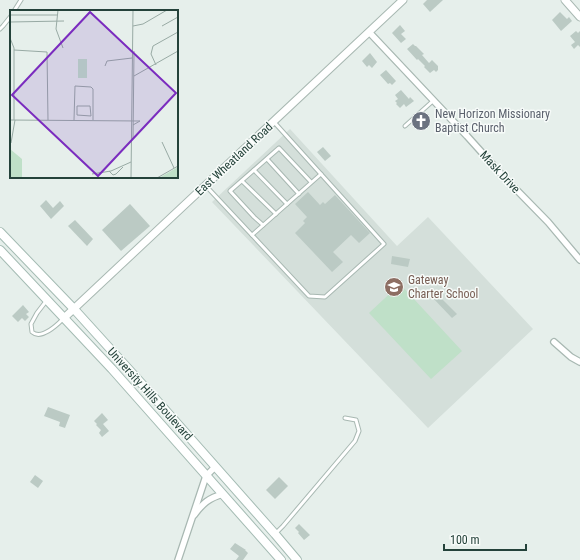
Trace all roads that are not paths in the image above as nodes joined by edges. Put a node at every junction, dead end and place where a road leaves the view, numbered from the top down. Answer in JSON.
{"nodes":[{"id":1,"x":21,"y":0,"type":"edge"},
{"id":2,"x":403,"y":0,"type":"edge"},
{"id":3,"x":565,"y":0,"type":"edge"},
{"id":4,"x":15,"y":10,"type":"edge"},
{"id":5,"x":580,"y":16,"type":"edge"},
{"id":6,"x":10,"y":17,"type":"edge"},
{"id":7,"x":0,"y":29,"type":"edge"},
{"id":8,"x":369,"y":32,"type":"junction"},
{"id":9,"x":434,"y":100,"type":"junction"},
{"id":10,"x":274,"y":122,"type":"junction"},
{"id":11,"x":405,"y":126,"type":"dead end"},
{"id":12,"x":266,"y":159,"type":"junction"},
{"id":13,"x":254,"y":170,"type":"junction"},
{"id":14,"x":321,"y":174,"type":"junction"},
{"id":15,"x":242,"y":181,"type":"junction"},
{"id":16,"x":311,"y":182,"type":"junction"},
{"id":17,"x":206,"y":186,"type":"junction"},
{"id":18,"x":299,"y":194,"type":"junction"},
{"id":19,"x":287,"y":204,"type":"junction"},
{"id":20,"x":276,"y":214,"type":"junction"},
{"id":21,"x":263,"y":225,"type":"junction"},
{"id":22,"x":0,"y":232,"type":"edge"},
{"id":23,"x":252,"y":236,"type":"junction"},
{"id":24,"x":0,"y":250,"type":"edge"},
{"id":25,"x":18,"y":252,"type":"junction"},
{"id":26,"x":10,"y":260,"type":"junction"},
{"id":27,"x":580,"y":260,"type":"edge"},
{"id":28,"x":31,"y":265,"type":"junction"},
{"id":29,"x":22,"y":274,"type":"junction"},
{"id":30,"x":47,"y":300,"type":"junction"},
{"id":31,"x":74,"y":309,"type":"junction"},
{"id":32,"x":64,"y":318,"type":"junction"},
{"id":33,"x":554,"y":342,"type":"dead end"},
{"id":34,"x":580,"y":362,"type":"edge"},
{"id":35,"x":345,"y":418,"type":"dead end"},
{"id":36,"x":215,"y":467,"type":"junction"},
{"id":37,"x":206,"y":476,"type":"junction"},
{"id":38,"x":223,"y":494,"type":"junction"},
{"id":39,"x":191,"y":518,"type":"junction"},
{"id":40,"x":275,"y":534,"type":"junction"},
{"id":41,"x":266,"y":542,"type":"junction"},
{"id":42,"x":178,"y":560,"type":"edge"},
{"id":43,"x":282,"y":560,"type":"edge"},
{"id":44,"x":297,"y":560,"type":"edge"}],
"edges":[{"from":1,"to":4,"type":"lane"},
{"from":2,"to":8,"type":"street","name":"East Wheatland Road"},
{"from":3,"to":5,"type":"street"},
{"from":6,"to":7,"type":"lane"},
{"from":8,"to":9,"type":"street","name":"Mask Drive"},
{"from":8,"to":10,"type":"street","name":"East Wheatland Road"},
{"from":9,"to":11,"type":"lane"},
{"from":9,"to":27,"type":"street","name":"Mask Drive"},
{"from":10,"to":14,"type":"lane"},
{"from":10,"to":17,"type":"street","name":"East Wheatland Road"},
{"from":12,"to":13,"type":"lane"},
{"from":12,"to":16,"type":"lane"},
{"from":12,"to":18,"type":"lane"},
{"from":13,"to":15,"type":"lane"},
{"from":13,"to":19,"type":"lane"},
{"from":14,"to":16,"type":"lane"},
{"from":14,"to":23,"type":"lane"},
{"from":15,"to":20,"type":"lane"},
{"from":15,"to":21,"type":"lane"},
{"from":16,"to":18,"type":"lane"},
{"from":17,"to":23,"type":"lane"},
{"from":17,"to":31,"type":"street","name":"East Wheatland Road"},
{"from":18,"to":19,"type":"lane"},
{"from":19,"to":20,"type":"lane"},
{"from":20,"to":21,"type":"lane"},
{"from":21,"to":23,"type":"lane"},
{"from":22,"to":25,"type":"main road","name":"University Hills Boulevard"},
{"from":24,"to":26,"type":"main road","name":"University Hills Boulevard"},
{"from":25,"to":26,"type":"main road"},
{"from":25,"to":28,"type":"main road","name":"University Hills Boulevard"},
{"from":26,"to":29,"type":"main road","name":"University Hills Boulevard"},
{"from":28,"to":29,"type":"main road"},
{"from":28,"to":31,"type":"main road","name":"University Hills Boulevard"},
{"from":29,"to":30,"type":"main road","name":"University Hills Boulevard"},
{"from":30,"to":32,"type":"main road","name":"University Hills Boulevard"},
{"from":30,"to":32,"type":"lane"},
{"from":31,"to":32,"type":"street","name":"East Wheatland Road"},
{"from":31,"to":36,"type":"main road","name":"University Hills Boulevard"},
{"from":32,"to":37,"type":"main road","name":"University Hills Boulevard"},
{"from":33,"to":34,"type":"street"},
{"from":35,"to":40,"type":"lane"},
{"from":36,"to":37,"type":"street"},
{"from":36,"to":40,"type":"main road","name":"University Hills Boulevard"},
{"from":37,"to":38,"type":"main road","name":"University Hills Boulevard"},
{"from":37,"to":39,"type":"street"},
{"from":38,"to":39,"type":"street"},
{"from":38,"to":41,"type":"main road","name":"University Hills Boulevard"},
{"from":39,"to":42,"type":"street"},
{"from":40,"to":41,"type":"main road"},
{"from":40,"to":44,"type":"main road","name":"University Hills Boulevard"},
{"from":41,"to":43,"type":"main road","name":"University Hills Boulevard"}]}
